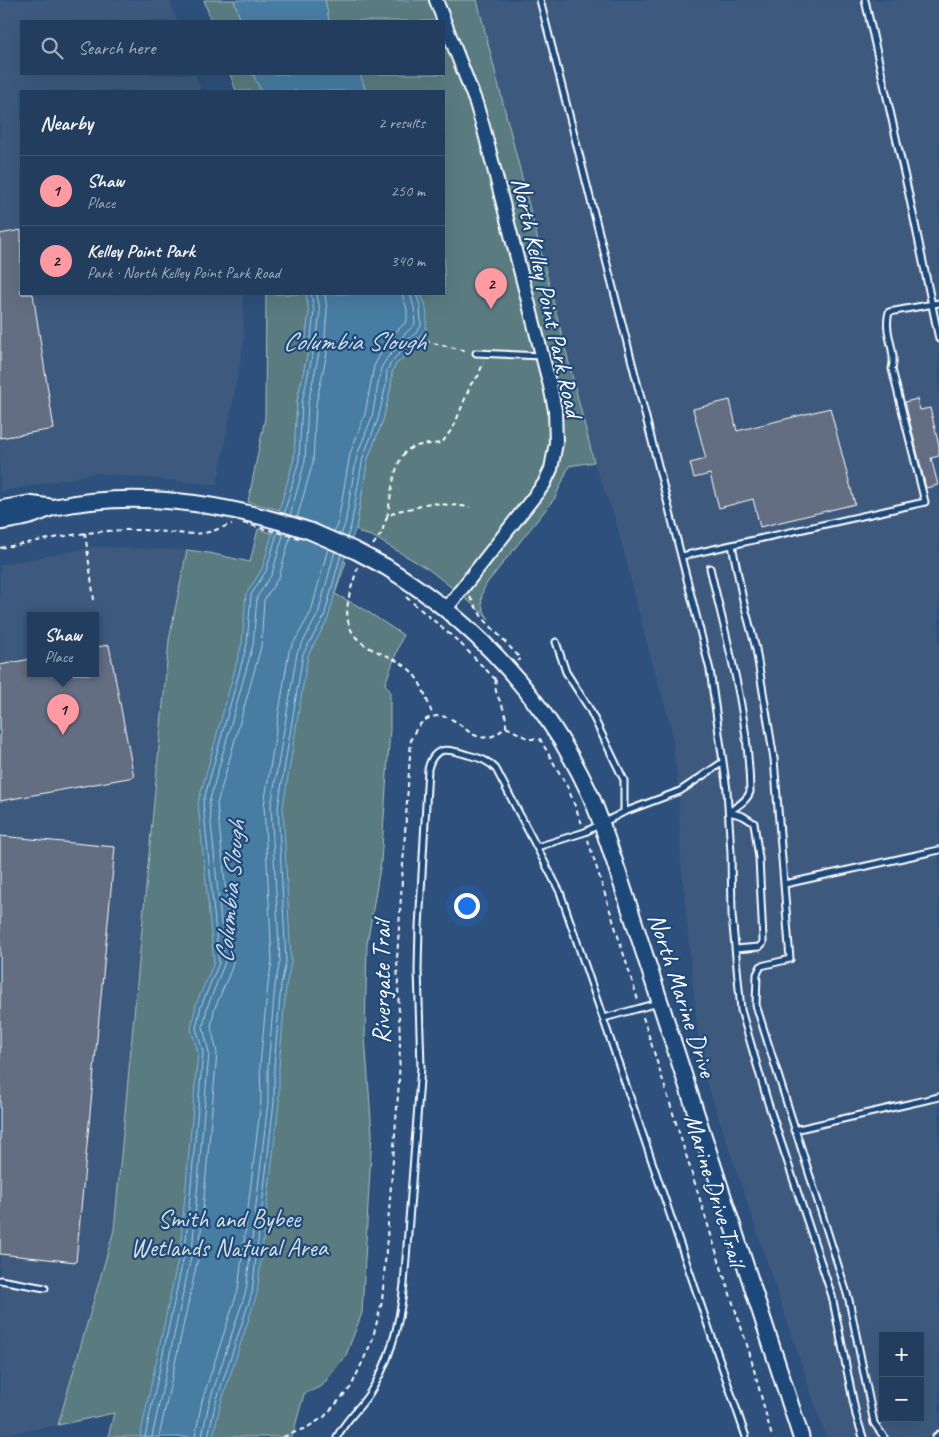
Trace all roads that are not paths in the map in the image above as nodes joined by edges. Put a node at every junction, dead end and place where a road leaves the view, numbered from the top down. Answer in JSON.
{"nodes":[{"id":1,"x":436,"y":0,"type":"edge"},
{"id":2,"x":540,"y":0,"type":"edge"},
{"id":3,"x":865,"y":0,"type":"edge"},
{"id":4,"x":444,"y":20,"type":"edge"},
{"id":5,"x":445,"y":23,"type":"edge"},
{"id":6,"x":939,"y":303,"type":"edge"},
{"id":7,"x":931,"y":305,"type":"junction"},
{"id":8,"x":939,"y":339,"type":"edge"},
{"id":9,"x":476,"y":353,"type":"road end"},
{"id":10,"x":542,"y":356,"type":"junction"},
{"id":11,"x":54,"y":507,"type":"junction"},
{"id":12,"x":0,"y":509,"type":"edge"},
{"id":13,"x":0,"y":522,"type":"edge"},
{"id":14,"x":732,"y":545,"type":"junction"},
{"id":15,"x":682,"y":556,"type":"junction"},
{"id":16,"x":710,"y":568,"type":"dead end"},
{"id":17,"x":446,"y":608,"type":"junction"},
{"id":18,"x":556,"y":642,"type":"dead end"},
{"id":19,"x":723,"y":762,"type":"junction"},
{"id":20,"x":624,"y":812,"type":"junction"},
{"id":21,"x":729,"y":812,"type":"junction"},
{"id":22,"x":602,"y":824,"type":"junction"},
{"id":23,"x":537,"y":847,"type":"junction"},
{"id":24,"x":939,"y":850,"type":"edge"},
{"id":25,"x":785,"y":884,"type":"junction"},
{"id":26,"x":735,"y":949,"type":"junction"},
{"id":27,"x":659,"y":1002,"type":"junction"},
{"id":28,"x":604,"y":1018,"type":"junction"},
{"id":29,"x":939,"y":1097,"type":"edge"},
{"id":30,"x":794,"y":1130,"type":"junction"},
{"id":31,"x":0,"y":1280,"type":"edge"},
{"id":32,"x":45,"y":1288,"type":"dead end"},
{"id":33,"x":939,"y":1434,"type":"edge"},
{"id":34,"x":337,"y":1437,"type":"edge"},
{"id":35,"x":746,"y":1437,"type":"edge"},
{"id":36,"x":800,"y":1437,"type":"edge"},
{"id":37,"x":863,"y":1437,"type":"edge"},
{"id":38,"x":884,"y":1437,"type":"edge"},
{"id":39,"x":936,"y":1437,"type":"edge"}],
"edges":[{"from":1,"to":4,"type":"street","name":"North Kelley Point Park Road"},
{"from":2,"to":15,"type":"lane"},
{"from":3,"to":7,"type":"lane"},
{"from":5,"to":10,"type":"street","name":"North Kelley Point Park Road"},
{"from":6,"to":7,"type":"lane"},
{"from":7,"to":8,"type":"lane"},
{"from":7,"to":14,"type":"lane"},
{"from":9,"to":10,"type":"lane"},
{"from":10,"to":17,"type":"street","name":"North Kelley Point Park Road"},
{"from":11,"to":12,"type":"main road"},
{"from":11,"to":13,"type":"main road"},
{"from":11,"to":17,"type":"main road","name":"North Marine Drive","bridge":true},
{"from":14,"to":15,"type":"lane"},
{"from":14,"to":25,"type":"lane"},
{"from":15,"to":19,"type":"lane"},
{"from":16,"to":21,"type":"lane"},
{"from":17,"to":22,"type":"main road","name":"North Marine Drive"},
{"from":18,"to":20,"type":"lane"},
{"from":19,"to":20,"type":"lane"},
{"from":19,"to":21,"type":"lane"},
{"from":20,"to":22,"type":"lane"},
{"from":21,"to":26,"type":"lane"},
{"from":21,"to":26,"type":"lane"},
{"from":22,"to":23,"type":"lane"},
{"from":22,"to":27,"type":"main road","name":"North Marine Drive"},
{"from":23,"to":28,"type":"lane"},
{"from":23,"to":34,"type":"lane"},
{"from":24,"to":25,"type":"lane"},
{"from":25,"to":30,"type":"lane"},
{"from":26,"to":37,"type":"lane"},
{"from":27,"to":28,"type":"lane"},
{"from":27,"to":36,"type":"main road","name":"North Marine Drive"},
{"from":28,"to":35,"type":"lane"},
{"from":29,"to":30,"type":"lane"},
{"from":30,"to":38,"type":"lane"},
{"from":31,"to":32,"type":"lane"},
{"from":33,"to":39,"type":"lane"}]}
